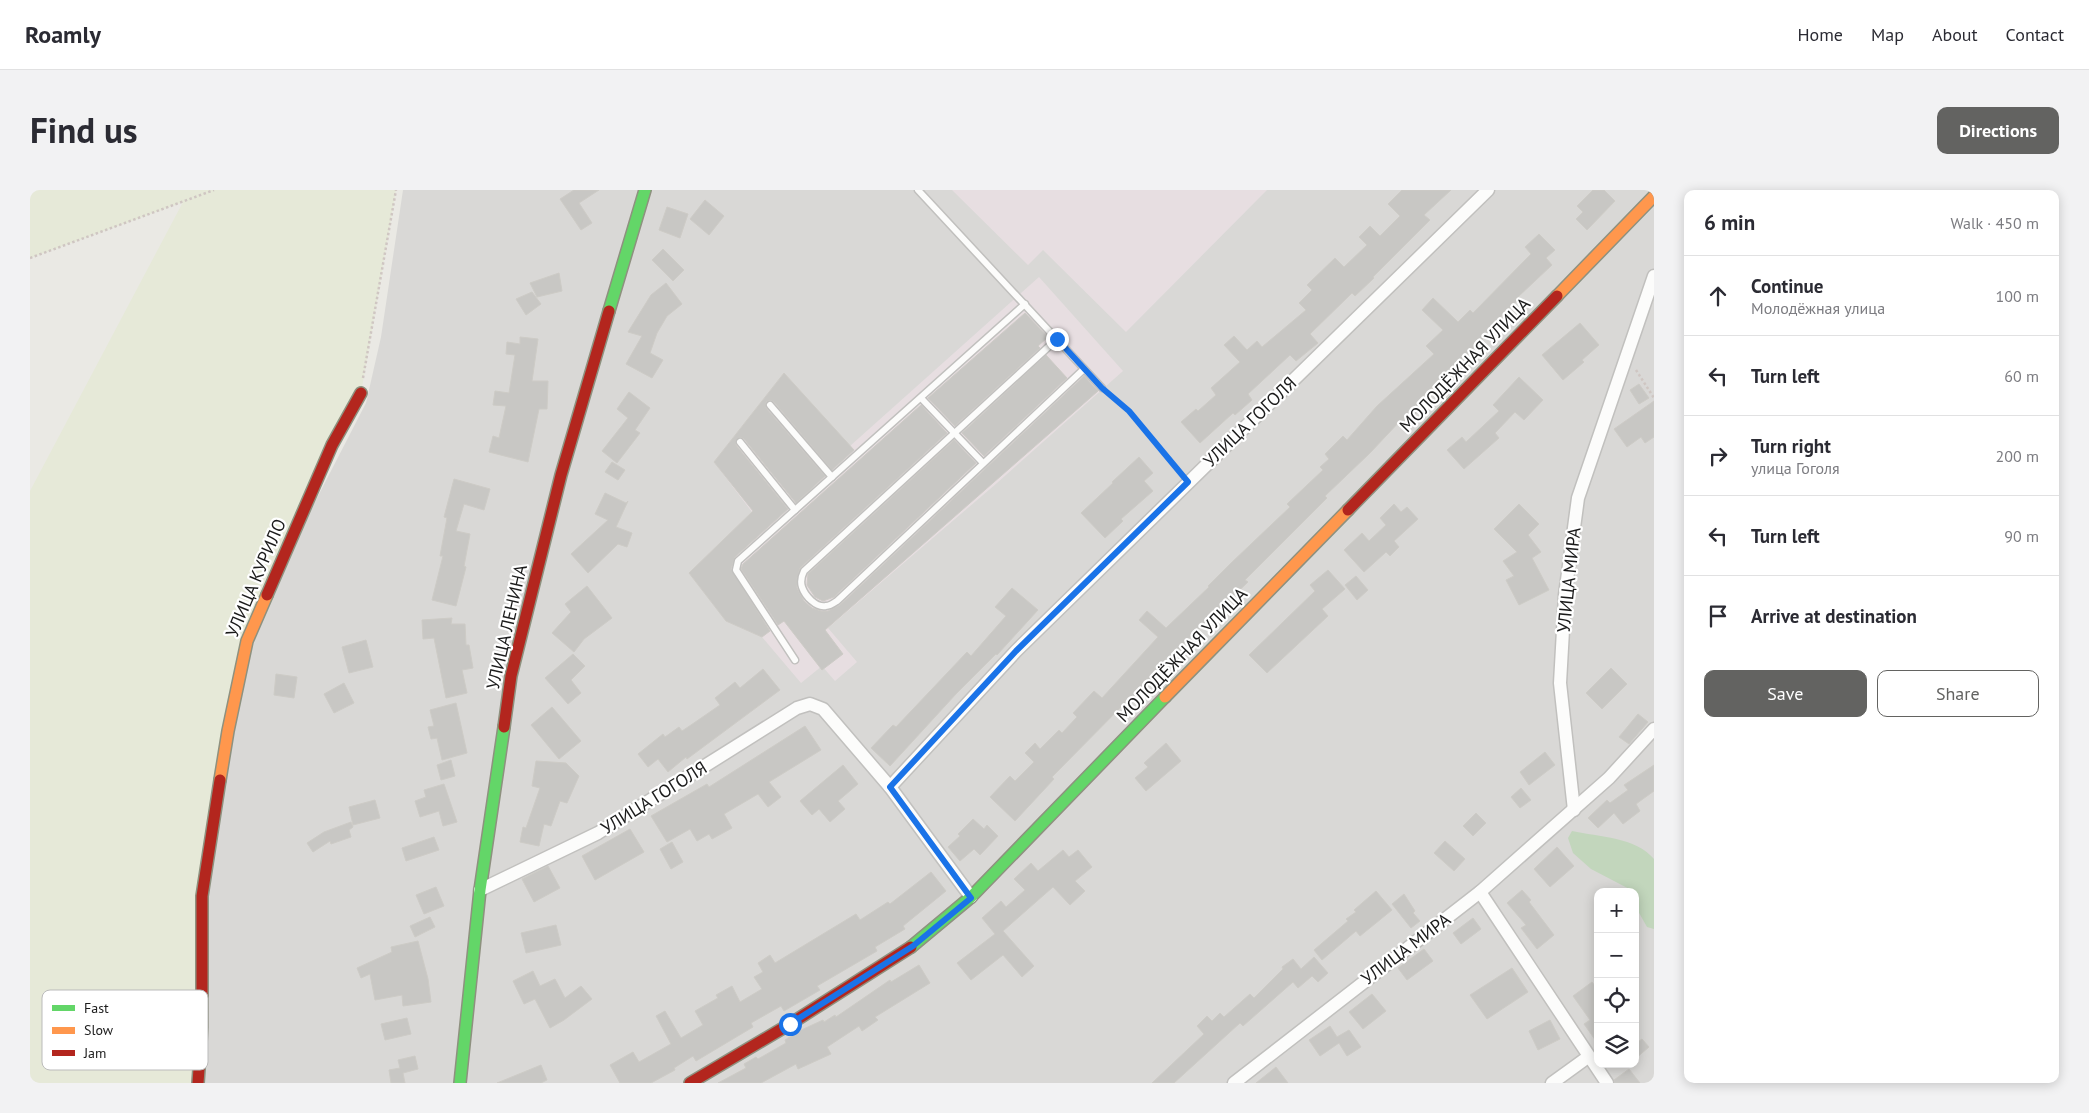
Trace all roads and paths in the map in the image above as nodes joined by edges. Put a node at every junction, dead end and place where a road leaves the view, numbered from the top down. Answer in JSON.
{"nodes":[{"id":1,"x":214,"y":190,"type":"edge"},
{"id":2,"x":396,"y":190,"type":"edge"},
{"id":3,"x":645,"y":190,"type":"edge"},
{"id":4,"x":918,"y":190,"type":"edge"},
{"id":5,"x":1488,"y":190,"type":"edge"},
{"id":6,"x":1654,"y":196,"type":"edge"},
{"id":7,"x":30,"y":258,"type":"edge"},
{"id":8,"x":1654,"y":276,"type":"edge"},
{"id":9,"x":1025,"y":304,"type":"junction"},
{"id":10,"x":1057,"y":339,"type":"junction"},
{"id":11,"x":1626,"y":355,"type":"junction"},
{"id":12,"x":1084,"y":369,"type":"junction"},
{"id":13,"x":1102,"y":388,"type":"joint"},
{"id":14,"x":361,"y":393,"type":"joint"},
{"id":15,"x":921,"y":398,"type":"junction"},
{"id":16,"x":1654,"y":398,"type":"edge"},
{"id":17,"x":770,"y":405,"type":"dead end"},
{"id":18,"x":954,"y":433,"type":"junction"},
{"id":19,"x":740,"y":442,"type":"dead end"},
{"id":20,"x":983,"y":463,"type":"junction"},
{"id":21,"x":832,"y":477,"type":"junction"},
{"id":22,"x":1188,"y":482,"type":"junction"},
{"id":23,"x":795,"y":510,"type":"junction"},
{"id":24,"x":795,"y":660,"type":"dead end"},
{"id":25,"x":1654,"y":729,"type":"edge"},
{"id":26,"x":890,"y":787,"type":"junction"},
{"id":27,"x":1574,"y":810,"type":"junction"},
{"id":28,"x":480,"y":890,"type":"junction"},
{"id":29,"x":1480,"y":892,"type":"junction"},
{"id":30,"x":971,"y":898,"type":"junction"},
{"id":31,"x":202,"y":990,"type":"edge"},
{"id":32,"x":1588,"y":1057,"type":"junction"},
{"id":33,"x":199,"y":1070,"type":"edge"},
{"id":34,"x":198,"y":1083,"type":"edge"},
{"id":35,"x":460,"y":1083,"type":"edge"},
{"id":36,"x":690,"y":1083,"type":"edge"},
{"id":37,"x":1234,"y":1083,"type":"edge"},
{"id":38,"x":1552,"y":1083,"type":"edge"},
{"id":39,"x":1606,"y":1083,"type":"edge"}],
"edges":[{"from":1,"to":7,"type":"path"},
{"from":2,"to":14,"type":"path"},
{"from":3,"to":28,"type":"street","name":"УЛИЦА ЛЕНИНА"},
{"from":4,"to":9,"type":"lane"},
{"from":5,"to":22,"type":"street","name":"УЛИЦА ГОГОЛЯ"},
{"from":6,"to":30,"type":"street","name":"МОЛОДЁЖНАЯ УЛИЦА"},
{"from":8,"to":11,"type":"street","name":"УЛИЦА МИРА"},
{"from":9,"to":10,"type":"lane"},
{"from":9,"to":15,"type":"lane"},
{"from":10,"to":12,"type":"lane"},
{"from":10,"to":18,"type":"lane"},
{"from":11,"to":16,"type":"path"},
{"from":11,"to":27,"type":"street","name":"УЛИЦА МИРА"},
{"from":12,"to":13,"type":"lane"},
{"from":12,"to":20,"type":"lane"},
{"from":13,"to":22,"type":"path"},
{"from":14,"to":31,"type":"street","name":"УЛИЦА КУРИЛО"},
{"from":15,"to":18,"type":"lane"},
{"from":15,"to":21,"type":"lane"},
{"from":17,"to":21,"type":"lane"},
{"from":18,"to":20,"type":"lane"},
{"from":18,"to":20,"type":"lane"},
{"from":19,"to":23,"type":"lane"},
{"from":21,"to":23,"type":"lane"},
{"from":22,"to":26,"type":"street","name":"УЛИЦА ГОГОЛЯ"},
{"from":23,"to":24,"type":"lane"},
{"from":25,"to":27,"type":"street","name":"УЛИЦА МИРА"},
{"from":26,"to":28,"type":"street","name":"УЛИЦА ГОГОЛЯ"},
{"from":26,"to":30,"type":"street"},
{"from":27,"to":29,"type":"street","name":"УЛИЦА МИРА"},
{"from":28,"to":35,"type":"street","name":"УЛИЦА ЛЕНИНА"},
{"from":29,"to":32,"type":"street"},
{"from":29,"to":37,"type":"street","name":"УЛИЦА МИРА"},
{"from":30,"to":36,"type":"street","name":"МОЛОДЁЖНАЯ УЛИЦА"},
{"from":32,"to":38,"type":"street"},
{"from":32,"to":39,"type":"street"},
{"from":33,"to":34,"type":"street","name":"УЛИЦА КУРИЛО"}]}
